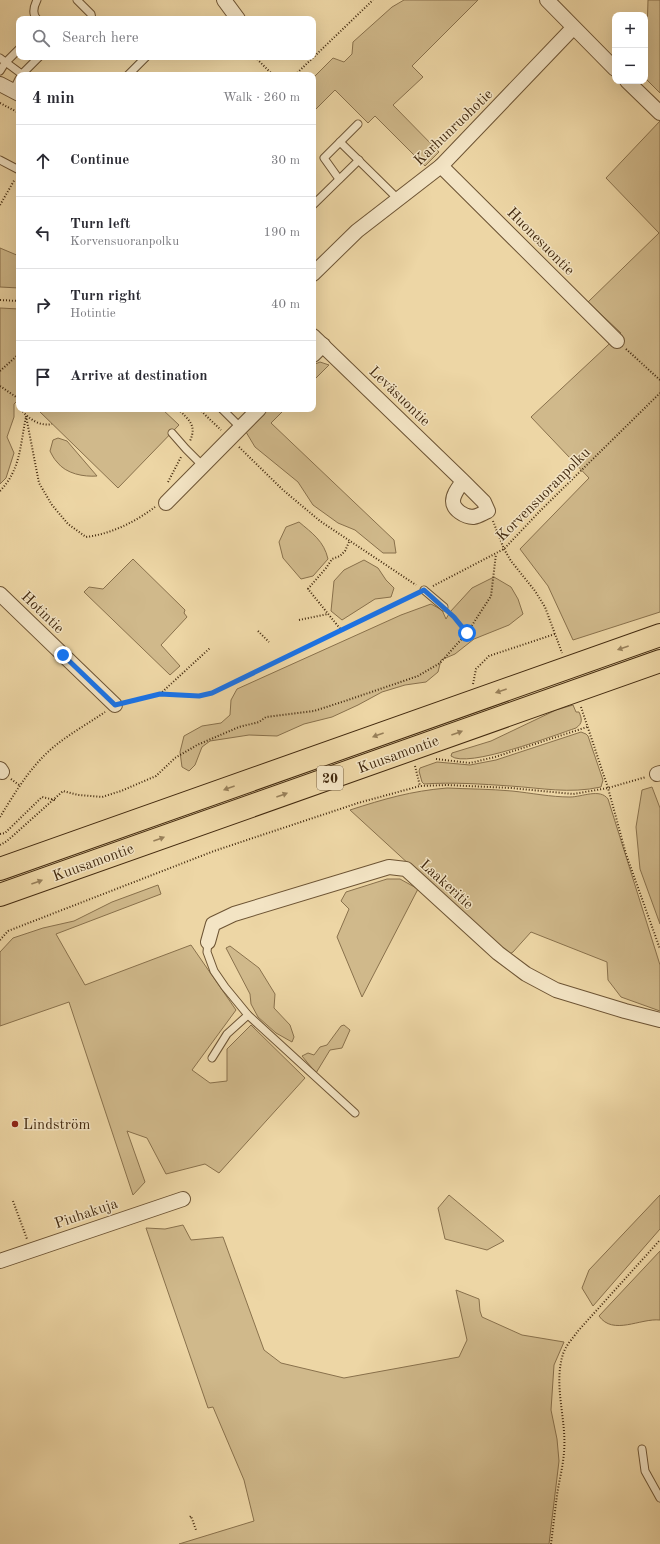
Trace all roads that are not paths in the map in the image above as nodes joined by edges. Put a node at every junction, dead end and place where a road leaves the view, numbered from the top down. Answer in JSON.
{"nodes":[{"id":1,"x":37,"y":0,"type":"edge"},
{"id":2,"x":77,"y":0,"type":"edge"},
{"id":3,"x":224,"y":0,"type":"edge"},
{"id":4,"x":547,"y":0,"type":"edge"},
{"id":5,"x":35,"y":16,"type":"edge"},
{"id":6,"x":91,"y":16,"type":"edge"},
{"id":7,"x":236,"y":16,"type":"edge"},
{"id":8,"x":573,"y":28,"type":"junction"},
{"id":9,"x":16,"y":51,"type":"edge"},
{"id":10,"x":36,"y":60,"type":"edge"},
{"id":11,"x":143,"y":60,"type":"edge"},
{"id":12,"x":2,"y":61,"type":"edge"},
{"id":13,"x":612,"y":66,"type":"edge"},
{"id":14,"x":0,"y":71,"type":"edge"},
{"id":15,"x":27,"y":72,"type":"edge"},
{"id":16,"x":131,"y":72,"type":"edge"},
{"id":17,"x":16,"y":77,"type":"edge"},
{"id":18,"x":16,"y":82,"type":"edge"},
{"id":19,"x":0,"y":84,"type":"edge"},
{"id":20,"x":630,"y":84,"type":"edge"},
{"id":21,"x":660,"y":113,"type":"edge"},
{"id":22,"x":358,"y":124,"type":"dead end"},
{"id":23,"x":340,"y":142,"type":"junction"},
{"id":24,"x":0,"y":160,"type":"edge"},
{"id":25,"x":359,"y":160,"type":"junction"},
{"id":26,"x":441,"y":166,"type":"junction"},
{"id":27,"x":16,"y":168,"type":"edge"},
{"id":28,"x":340,"y":179,"type":"junction"},
{"id":29,"x":398,"y":199,"type":"junction"},
{"id":30,"x":316,"y":202,"type":"edge"},
{"id":31,"x":316,"y":271,"type":"edge"},
{"id":32,"x":617,"y":341,"type":"road end"},
{"id":33,"x":316,"y":345,"type":"edge"},
{"id":34,"x":225,"y":412,"type":"edge"},
{"id":35,"x":255,"y":412,"type":"edge"},
{"id":36,"x":241,"y":428,"type":"junction"},
{"id":37,"x":172,"y":433,"type":"dead end"},
{"id":38,"x":203,"y":466,"type":"junction"},
{"id":39,"x":463,"y":481,"type":"junction"},
{"id":40,"x":160,"y":505,"type":"road end"},
{"id":41,"x":424,"y":590,"type":"road end"},
{"id":42,"x":0,"y":594,"type":"edge"},
{"id":43,"x":444,"y":607,"type":"road end"},
{"id":44,"x":660,"y":635,"type":"edge"},
{"id":45,"x":660,"y":660,"type":"edge"},
{"id":46,"x":115,"y":705,"type":"road end"},
{"id":47,"x":0,"y":869,"type":"edge"},
{"id":48,"x":0,"y":895,"type":"edge"},
{"id":49,"x":208,"y":942,"type":"joint"},
{"id":50,"x":248,"y":1015,"type":"junction"},
{"id":51,"x":660,"y":1020,"type":"edge"},
{"id":52,"x":212,"y":1058,"type":"dead end"},
{"id":53,"x":355,"y":1113,"type":"dead end"},
{"id":54,"x":183,"y":1199,"type":"dead end"},
{"id":55,"x":0,"y":1261,"type":"edge"},
{"id":56,"x":642,"y":1449,"type":"dead end"},
{"id":57,"x":660,"y":1498,"type":"edge"}],
"edges":[{"from":1,"to":5,"type":"lane"},
{"from":2,"to":6,"type":"lane"},
{"from":3,"to":7,"type":"street"},
{"from":4,"to":8,"type":"street"},
{"from":8,"to":13,"type":"street"},
{"from":8,"to":26,"type":"street","name":"Karhunruohotie"},
{"from":9,"to":12,"type":"lane"},
{"from":10,"to":15,"type":"lane"},
{"from":11,"to":16,"type":"lane"},
{"from":12,"to":14,"type":"lane"},
{"from":12,"to":17,"type":"lane"},
{"from":18,"to":19,"type":"street"},
{"from":20,"to":21,"type":"street"},
{"from":22,"to":23,"type":"lane"},
{"from":23,"to":25,"type":"lane"},
{"from":23,"to":28,"type":"lane"},
{"from":24,"to":27,"type":"lane"},
{"from":25,"to":28,"type":"lane"},
{"from":25,"to":29,"type":"lane"},
{"from":26,"to":29,"type":"street","name":"Karhunruohotie"},
{"from":26,"to":32,"type":"street","name":"Huonesuontie"},
{"from":28,"to":30,"type":"lane"},
{"from":29,"to":31,"type":"street","name":"Karhunruohotie"},
{"from":33,"to":39,"type":"street","name":"Leväsuontie"},
{"from":34,"to":36,"type":"lane"},
{"from":35,"to":36,"type":"street"},
{"from":36,"to":38,"type":"street"},
{"from":37,"to":38,"type":"lane"},
{"from":38,"to":40,"type":"street"},
{"from":39,"to":39,"type":"street","name":"Leväsuontie"},
{"from":41,"to":43,"type":"lane"},
{"from":42,"to":46,"type":"street","name":"Hotintie"},
{"from":44,"to":47,"type":"highway","name":"Kuusamontie","number":"20","one_way":true},
{"from":48,"to":45,"type":"highway","name":"Kuusamontie","number":"20","one_way":true},
{"from":49,"to":50,"type":"lane"},
{"from":49,"to":51,"type":"street","name":"Laakeritie"},
{"from":50,"to":52,"type":"lane"},
{"from":50,"to":53,"type":"lane"},
{"from":54,"to":55,"type":"street","name":"Piuhakuja"},
{"from":56,"to":57,"type":"lane"}]}
